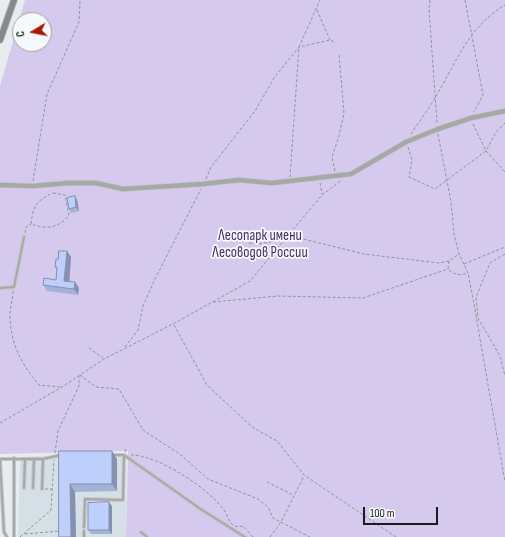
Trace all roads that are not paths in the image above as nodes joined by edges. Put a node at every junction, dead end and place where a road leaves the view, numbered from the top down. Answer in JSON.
{"nodes":[{"id":1,"x":14,"y":0,"type":"edge"},
{"id":2,"x":2,"y":25,"type":"edge"},
{"id":3,"x":0,"y":40,"type":"edge"},
{"id":4,"x":505,"y":111,"type":"edge"},
{"id":5,"x":0,"y":185,"type":"edge"},
{"id":6,"x":24,"y":237,"type":"road end"},
{"id":7,"x":0,"y":288,"type":"edge"},
{"id":8,"x":61,"y":455,"type":"edge"},
{"id":9,"x":108,"y":455,"type":"edge"},
{"id":10,"x":124,"y":455,"type":"junction"},
{"id":11,"x":14,"y":458,"type":"junction"},
{"id":12,"x":24,"y":459,"type":"junction"},
{"id":13,"x":34,"y":459,"type":"junction"},
{"id":14,"x":43,"y":459,"type":"junction"},
{"id":15,"x":0,"y":460,"type":"edge"},
{"id":16,"x":24,"y":488,"type":"dead end"},
{"id":17,"x":33,"y":488,"type":"dead end"},
{"id":18,"x":42,"y":489,"type":"dead end"},
{"id":19,"x":84,"y":527,"type":"dead end"},
{"id":20,"x":84,"y":531,"type":"dead end"},
{"id":21,"x":141,"y":532,"type":"dead end"},
{"id":22,"x":7,"y":537,"type":"edge"},
{"id":23,"x":14,"y":537,"type":"edge"},
{"id":24,"x":84,"y":537,"type":"edge"},
{"id":25,"x":147,"y":537,"type":"edge"},
{"id":26,"x":245,"y":537,"type":"edge"}],
"edges":[{"from":1,"to":2,"type":"main road"},
{"from":2,"to":3,"type":"main road"},
{"from":4,"to":5,"type":"street"},
{"from":6,"to":7,"type":"lane"},
{"from":8,"to":14,"type":"lane"},
{"from":9,"to":10,"type":"lane"},
{"from":10,"to":19,"type":"lane"},
{"from":10,"to":26,"type":"lane"},
{"from":11,"to":12,"type":"lane"},
{"from":11,"to":15,"type":"lane"},
{"from":11,"to":23,"type":"lane"},
{"from":12,"to":13,"type":"lane"},
{"from":12,"to":16,"type":"lane"},
{"from":13,"to":14,"type":"lane"},
{"from":13,"to":17,"type":"lane"},
{"from":14,"to":18,"type":"lane"},
{"from":15,"to":22,"type":"lane"},
{"from":20,"to":24,"type":"lane"},
{"from":21,"to":25,"type":"lane"}]}
